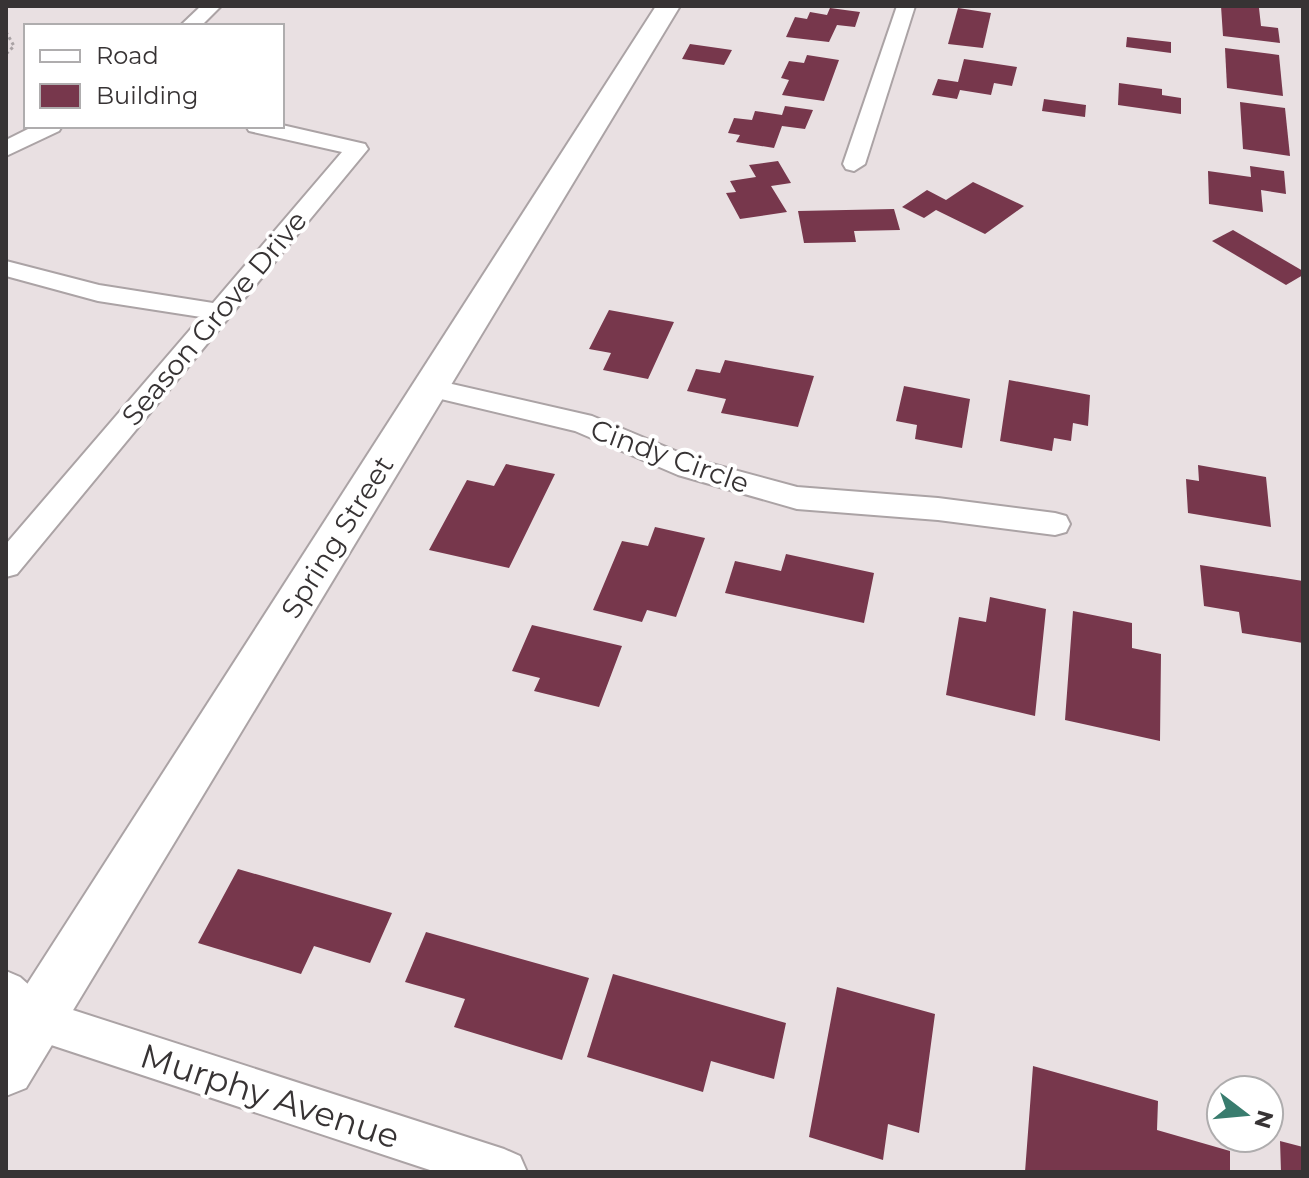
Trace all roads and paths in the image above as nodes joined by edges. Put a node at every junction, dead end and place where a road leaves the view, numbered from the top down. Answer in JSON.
{"nodes":[{"id":1,"x":212,"y":6,"type":"edge"},
{"id":2,"x":668,"y":6,"type":"edge"},
{"id":3,"x":906,"y":6,"type":"edge"},
{"id":4,"x":192,"y":24,"type":"edge"},
{"id":5,"x":6,"y":32,"type":"edge"},
{"id":6,"x":6,"y":54,"type":"edge"},
{"id":7,"x":47,"y":128,"type":"edge"},
{"id":8,"x":266,"y":128,"type":"edge"},
{"id":9,"x":6,"y":149,"type":"edge"},
{"id":10,"x":854,"y":164,"type":"dead end"},
{"id":11,"x":6,"y":268,"type":"edge"},
{"id":12,"x":219,"y":312,"type":"junction"},
{"id":13,"x":430,"y":388,"type":"junction"},
{"id":14,"x":1055,"y":524,"type":"dead end"},
{"id":15,"x":6,"y":565,"type":"edge"},
{"id":16,"x":16,"y":1010,"type":"edge"},
{"id":17,"x":6,"y":1068,"type":"edge"},
{"id":18,"x":504,"y":1172,"type":"edge"}],
"edges":[{"from":1,"to":4,"type":"street"},
{"from":2,"to":13,"type":"street","name":"Spring Street"},
{"from":3,"to":10,"type":"street"},
{"from":5,"to":6,"type":"path"},
{"from":7,"to":9,"type":"street"},
{"from":8,"to":12,"type":"street","name":"Season Grove Drive"},
{"from":11,"to":12,"type":"street"},
{"from":12,"to":15,"type":"street","name":"Season Grove Drive"},
{"from":13,"to":14,"type":"street","name":"Cindy Circle"},
{"from":13,"to":16,"type":"street","name":"Spring Street"},
{"from":16,"to":17,"type":"street","name":"Spring Street"},
{"from":16,"to":18,"type":"street","name":"Murphy Avenue"}]}
